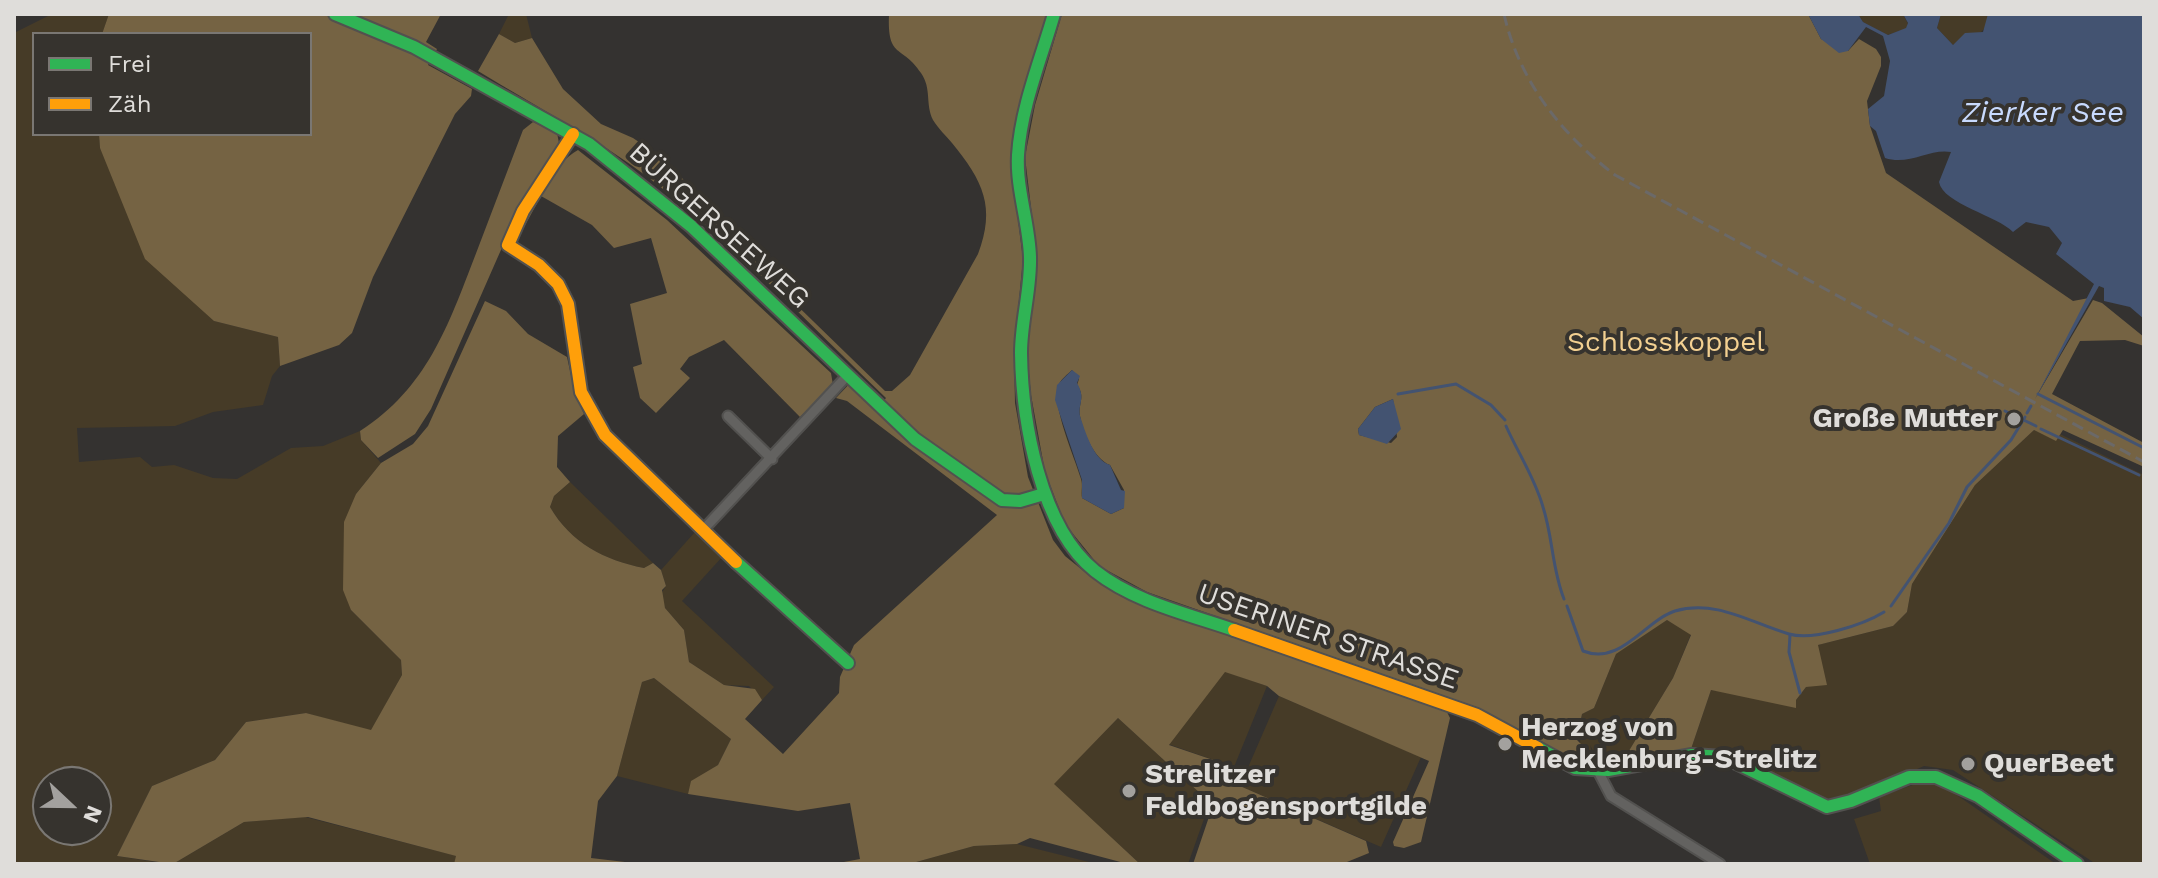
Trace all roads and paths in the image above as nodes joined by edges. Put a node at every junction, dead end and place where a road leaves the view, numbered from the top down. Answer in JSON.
{"nodes":[{"id":1,"x":335,"y":14,"type":"edge"},
{"id":2,"x":1054,"y":14,"type":"edge"},
{"id":3,"x":573,"y":134,"type":"junction"},
{"id":4,"x":846,"y":377,"type":"junction"},
{"id":5,"x":728,"y":416,"type":"dead end"},
{"id":6,"x":772,"y":459,"type":"junction"},
{"id":7,"x":1044,"y":494,"type":"junction"},
{"id":8,"x":703,"y":530,"type":"junction"},
{"id":9,"x":848,"y":663,"type":"dead end"},
{"id":10,"x":1598,"y":771,"type":"junction"},
{"id":11,"x":1720,"y":864,"type":"edge"},
{"id":12,"x":2077,"y":864,"type":"edge"}],
"edges":[{"from":1,"to":3,"type":"main road","name":"BÜRGERSEEWEG"},
{"from":2,"to":7,"type":"main road","name":"USERINER STRASSE"},
{"from":3,"to":4,"type":"main road","name":"BÜRGERSEEWEG"},
{"from":3,"to":8,"type":"main road"},
{"from":4,"to":6,"type":"street"},
{"from":4,"to":7,"type":"main road","name":"BÜRGERSEEWEG"},
{"from":5,"to":6,"type":"street"},
{"from":6,"to":8,"type":"street"},
{"from":7,"to":10,"type":"main road","name":"USERINER STRASSE"},
{"from":8,"to":9,"type":"main road"},
{"from":10,"to":11,"type":"street"},
{"from":10,"to":12,"type":"main road","name":"USERINER STRASSE"}]}
